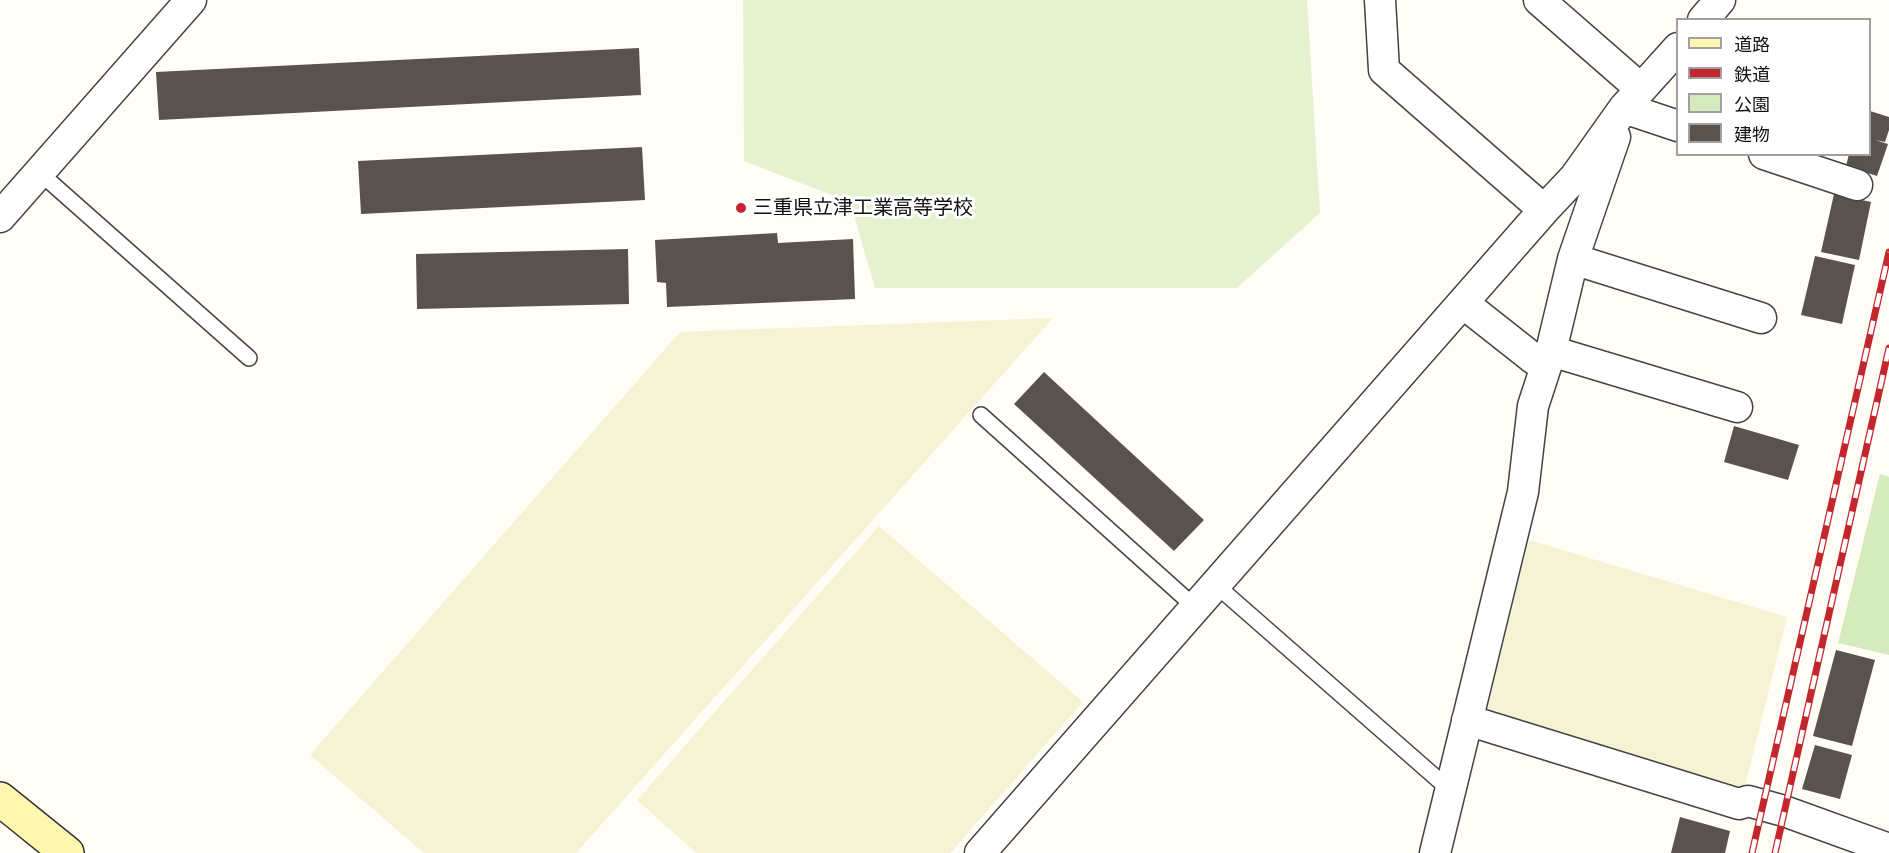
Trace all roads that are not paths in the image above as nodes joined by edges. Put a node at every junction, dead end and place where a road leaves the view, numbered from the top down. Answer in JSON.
{"nodes":[{"id":1,"x":190,"y":0,"type":"edge"},
{"id":2,"x":1380,"y":0,"type":"edge"},
{"id":3,"x":1539,"y":0,"type":"edge"},
{"id":4,"x":1720,"y":0,"type":"edge"},
{"id":5,"x":1705,"y":18,"type":"edge"},
{"id":6,"x":1676,"y":49,"type":"edge"},
{"id":7,"x":1633,"y":99,"type":"junction"},
{"id":8,"x":1676,"y":125,"type":"edge"},
{"id":9,"x":1770,"y":156,"type":"edge"},
{"id":10,"x":39,"y":172,"type":"junction"},
{"id":11,"x":1857,"y":185,"type":"dead end"},
{"id":12,"x":1544,"y":210,"type":"junction"},
{"id":13,"x":0,"y":217,"type":"edge"},
{"id":14,"x":1573,"y":259,"type":"junction"},
{"id":15,"x":1463,"y":303,"type":"junction"},
{"id":16,"x":1761,"y":318,"type":"dead end"},
{"id":17,"x":249,"y":358,"type":"dead end"},
{"id":18,"x":1549,"y":359,"type":"junction"},
{"id":19,"x":1737,"y":407,"type":"dead end"},
{"id":20,"x":981,"y":415,"type":"dead end"},
{"id":21,"x":1216,"y":585,"type":"junction"},
{"id":22,"x":1196,"y":608,"type":"junction"},
{"id":23,"x":1467,"y":720,"type":"junction"},
{"id":24,"x":1450,"y":790,"type":"junction"},
{"id":25,"x":0,"y":799,"type":"edge"},
{"id":26,"x":1889,"y":849,"type":"edge"},
{"id":27,"x":67,"y":853,"type":"edge"},
{"id":28,"x":980,"y":853,"type":"edge"},
{"id":29,"x":1435,"y":853,"type":"edge"}],
"edges":[{"from":1,"to":10,"type":"street"},
{"from":2,"to":12,"type":"street"},
{"from":3,"to":7,"type":"street"},
{"from":4,"to":5,"type":"street"},
{"from":6,"to":7,"type":"street"},
{"from":7,"to":8,"type":"street"},
{"from":7,"to":12,"type":"street"},
{"from":7,"to":14,"type":"street"},
{"from":9,"to":11,"type":"street"},
{"from":10,"to":13,"type":"street"},
{"from":10,"to":17,"type":"lane"},
{"from":12,"to":15,"type":"street"},
{"from":14,"to":16,"type":"street"},
{"from":14,"to":18,"type":"street"},
{"from":15,"to":18,"type":"street"},
{"from":15,"to":21,"type":"street"},
{"from":18,"to":19,"type":"street"},
{"from":18,"to":23,"type":"street"},
{"from":20,"to":22,"type":"lane"},
{"from":21,"to":22,"type":"street"},
{"from":21,"to":24,"type":"lane"},
{"from":22,"to":28,"type":"street"},
{"from":23,"to":24,"type":"street"},
{"from":23,"to":26,"type":"street"},
{"from":24,"to":29,"type":"street"},
{"from":25,"to":27,"type":"main road"}]}
